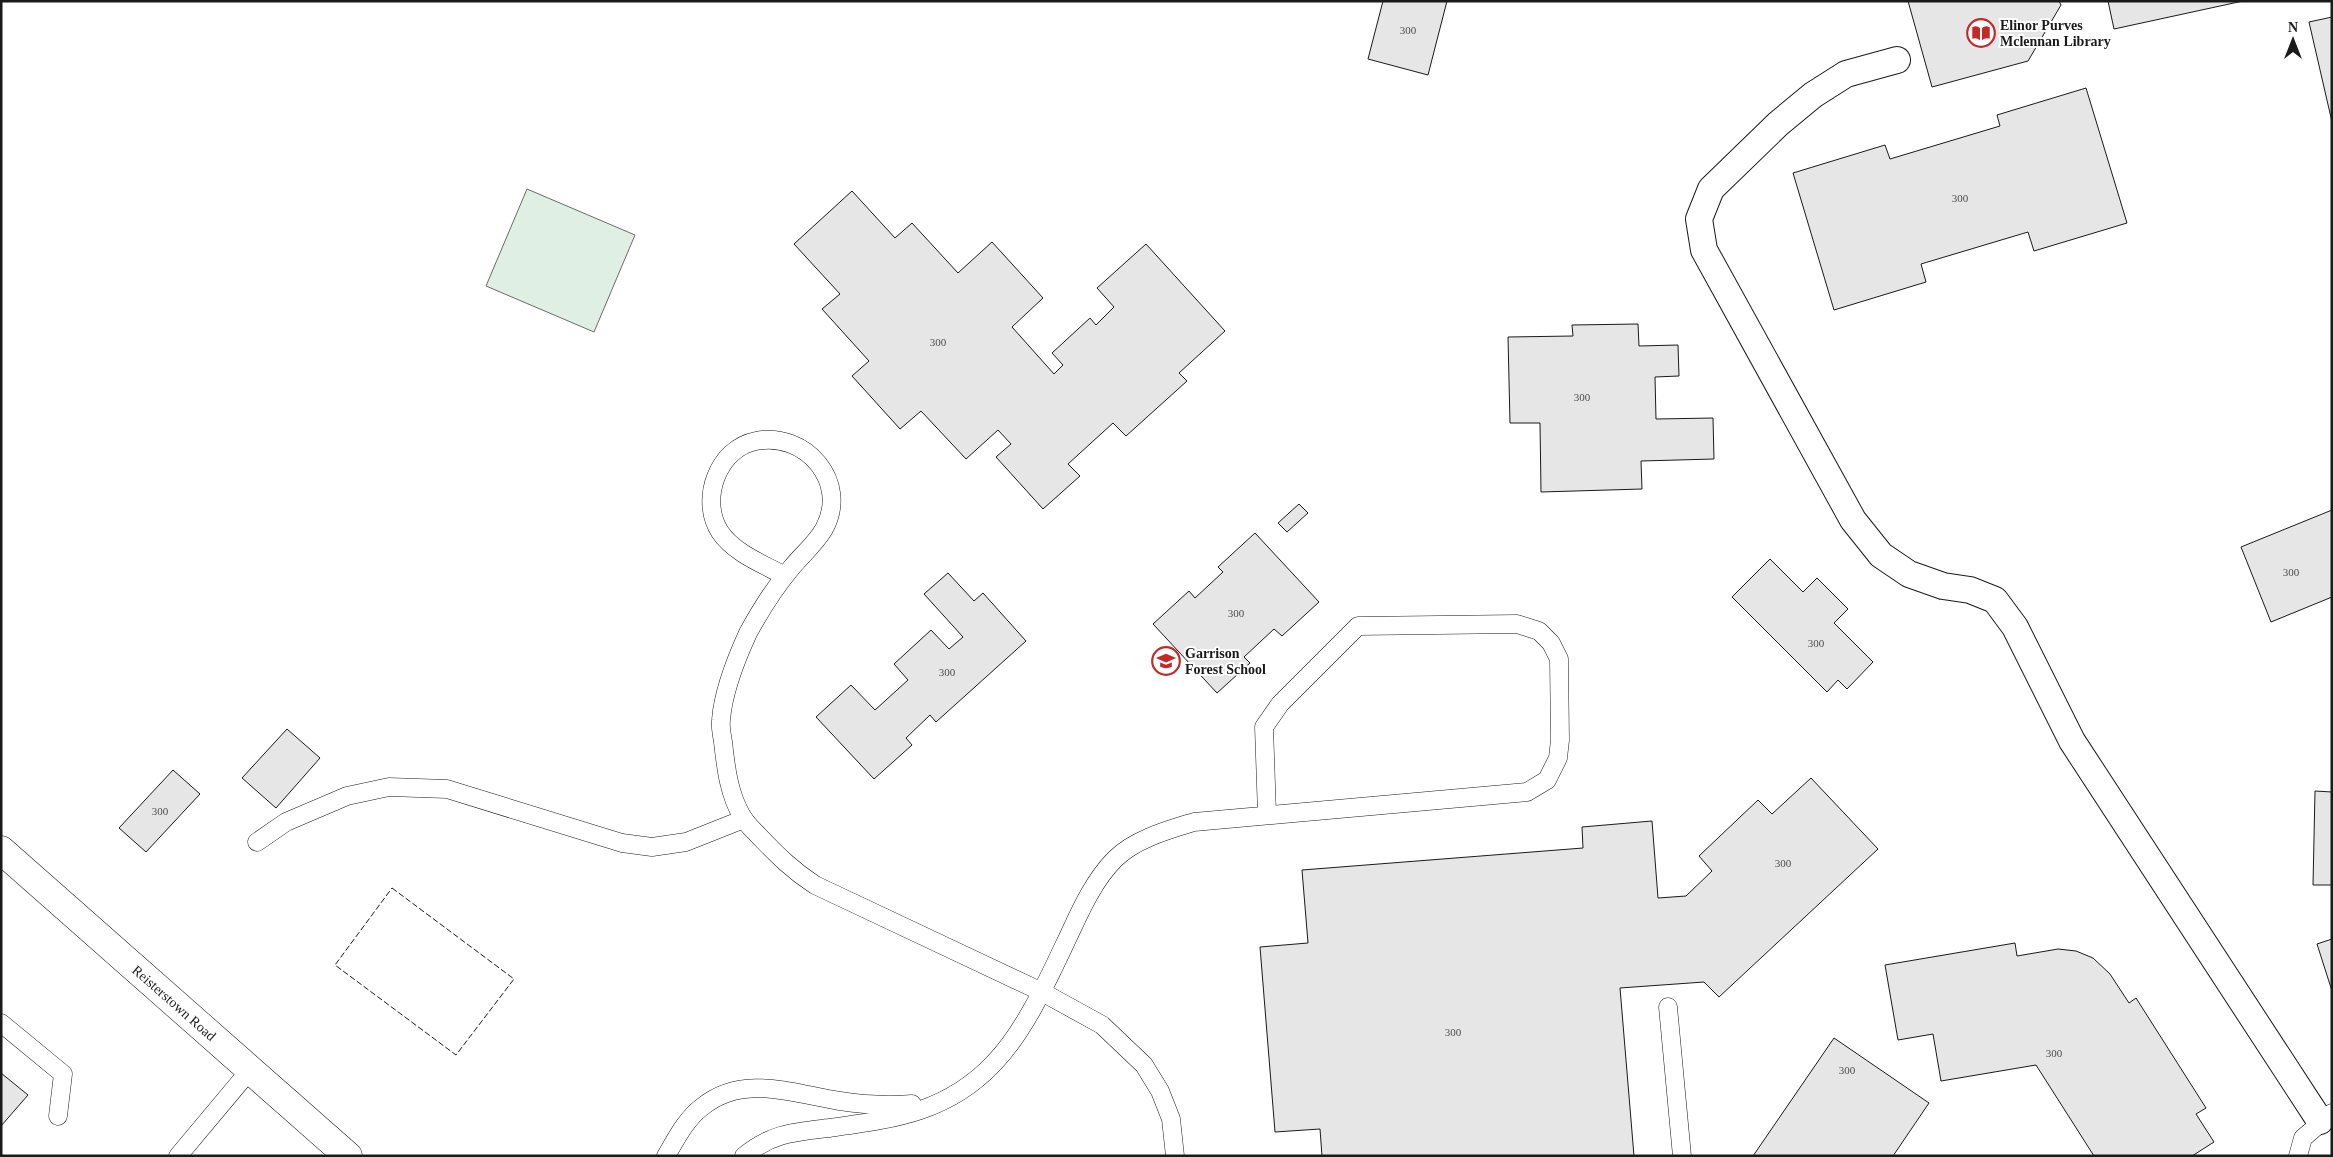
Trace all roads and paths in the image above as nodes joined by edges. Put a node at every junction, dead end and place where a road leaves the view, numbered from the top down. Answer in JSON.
{"nodes":[{"id":1,"x":1897,"y":60,"type":"dead end"},
{"id":2,"x":785,"y":576,"type":"junction"},
{"id":3,"x":1267,"y":814,"type":"junction"},
{"id":4,"x":744,"y":819,"type":"junction"},
{"id":5,"x":257,"y":842,"type":"dead end"},
{"id":6,"x":1,"y":850,"type":"edge"},
{"id":7,"x":1042,"y":992,"type":"junction"},
{"id":8,"x":1668,"y":1007,"type":"dead end"},
{"id":9,"x":1,"y":1023,"type":"edge"},
{"id":10,"x":250,"y":1070,"type":"junction"},
{"id":11,"x":948,"y":1100,"type":"junction"},
{"id":12,"x":58,"y":1116,"type":"dead end"},
{"id":13,"x":2326,"y":1117,"type":"edge"},
{"id":14,"x":178,"y":1156,"type":"edge"},
{"id":15,"x":348,"y":1156,"type":"edge"},
{"id":16,"x":666,"y":1156,"type":"edge"},
{"id":17,"x":744,"y":1156,"type":"edge"},
{"id":18,"x":1175,"y":1156,"type":"edge"},
{"id":19,"x":1682,"y":1156,"type":"edge"},
{"id":20,"x":2298,"y":1156,"type":"edge"}],
"edges":[{"from":1,"to":13,"type":"street"},
{"from":2,"to":2,"type":"lane"},
{"from":2,"to":4,"type":"lane"},
{"from":3,"to":3,"type":"lane"},
{"from":3,"to":7,"type":"lane"},
{"from":4,"to":5,"type":"lane"},
{"from":4,"to":7,"type":"lane"},
{"from":6,"to":10,"type":"main road","name":"Reisterstown Road"},
{"from":7,"to":11,"type":"lane"},
{"from":7,"to":18,"type":"lane"},
{"from":8,"to":19,"type":"lane"},
{"from":9,"to":12,"type":"lane"},
{"from":10,"to":14,"type":"lane"},
{"from":10,"to":15,"type":"main road","name":"Reisterstown Road"},
{"from":11,"to":16,"type":"lane"},
{"from":11,"to":17,"type":"lane"},
{"from":13,"to":20,"type":"lane"}]}
